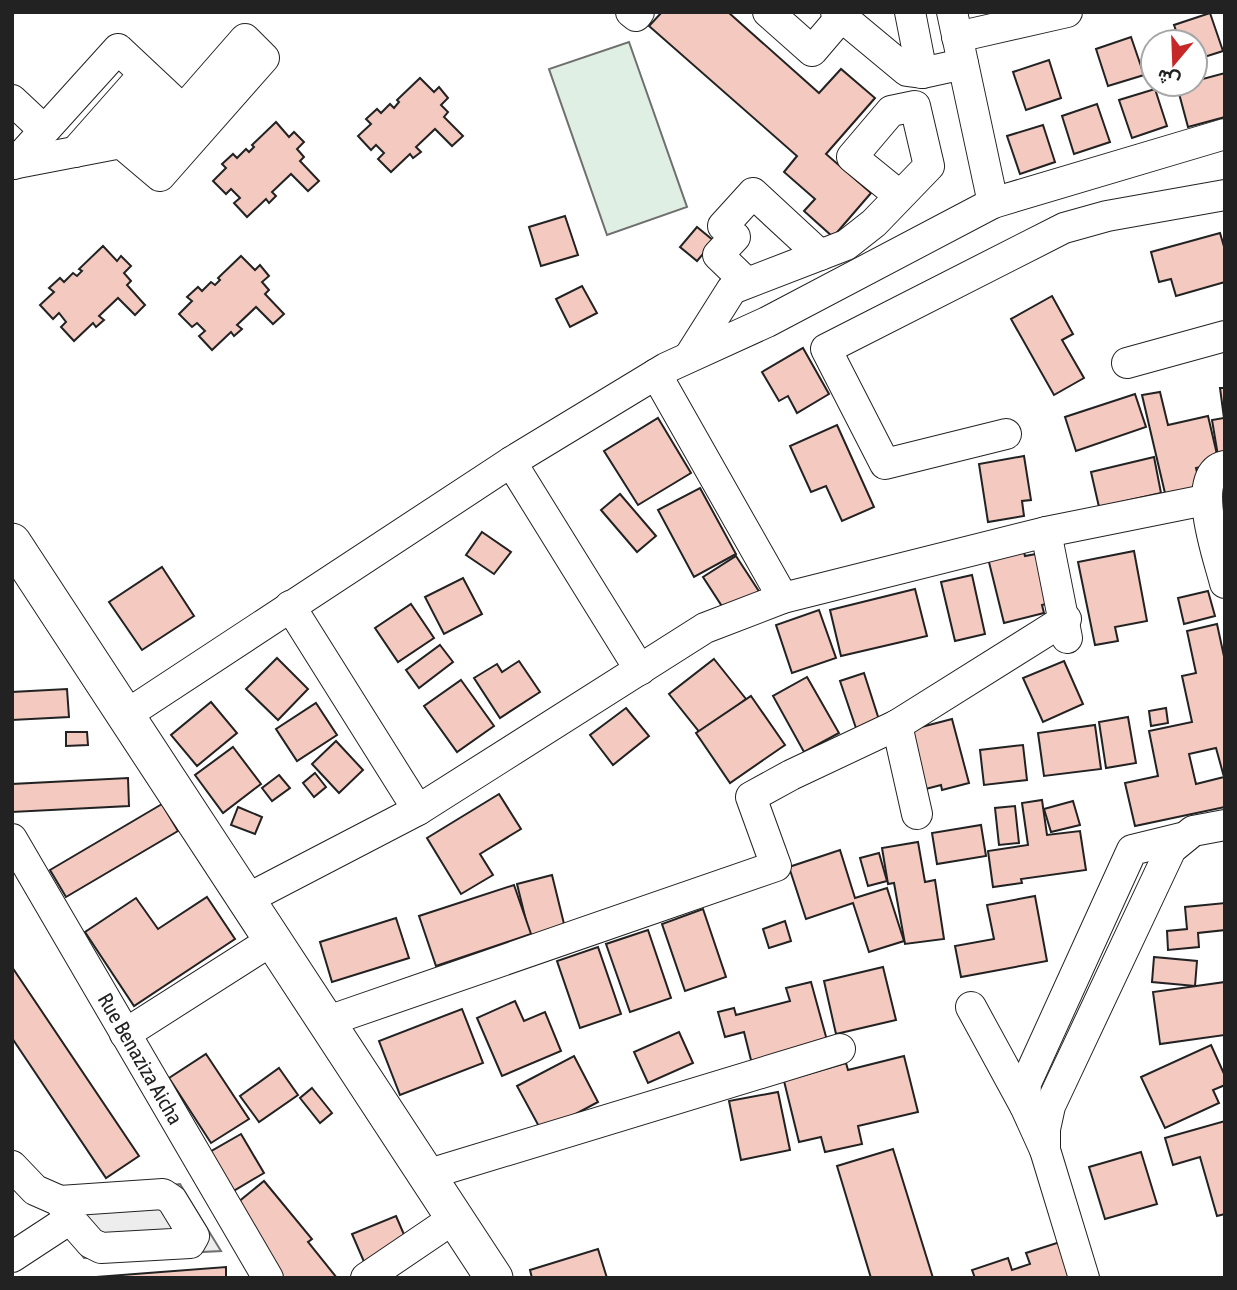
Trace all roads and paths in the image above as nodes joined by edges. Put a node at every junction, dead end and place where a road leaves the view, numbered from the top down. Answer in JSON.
{"nodes":[{"id":1,"x":631,"y":12,"type":"edge"},
{"id":2,"x":639,"y":12,"type":"edge"},
{"id":3,"x":768,"y":12,"type":"edge"},
{"id":4,"x":1067,"y":12,"type":"edge"},
{"id":5,"x":839,"y":15,"type":"edge"},
{"id":6,"x":905,"y":18,"type":"edge"},
{"id":7,"x":957,"y":38,"type":"edge"},
{"id":8,"x":922,"y":73,"type":"junction"},
{"id":9,"x":144,"y":74,"type":"junction"},
{"id":10,"x":12,"y":100,"type":"edge"},
{"id":11,"x":174,"y":102,"type":"junction"},
{"id":12,"x":44,"y":131,"type":"junction"},
{"id":13,"x":1225,"y":134,"type":"edge"},
{"id":14,"x":130,"y":151,"type":"junction"},
{"id":15,"x":75,"y":152,"type":"junction"},
{"id":16,"x":13,"y":164,"type":"edge"},
{"id":17,"x":1225,"y":195,"type":"edge"},
{"id":18,"x":900,"y":196,"type":"dead end"},
{"id":19,"x":993,"y":203,"type":"junction"},
{"id":20,"x":820,"y":255,"type":"junction"},
{"id":21,"x":746,"y":282,"type":"junction"},
{"id":22,"x":1225,"y":336,"type":"edge"},
{"id":23,"x":689,"y":357,"type":"junction"},
{"id":24,"x":1127,"y":363,"type":"dead end"},
{"id":25,"x":656,"y":374,"type":"junction"},
{"id":26,"x":1006,"y":434,"type":"dead end"},
{"id":27,"x":512,"y":463,"type":"junction"},
{"id":28,"x":1225,"y":466,"type":"edge"},
{"id":29,"x":1205,"y":500,"type":"junction"},
{"id":30,"x":1046,"y":532,"type":"junction"},
{"id":31,"x":12,"y":542,"type":"edge"},
{"id":32,"x":1225,"y":583,"type":"edge"},
{"id":33,"x":783,"y":597,"type":"junction"},
{"id":34,"x":290,"y":606,"type":"junction"},
{"id":35,"x":640,"y":670,"type":"junction"},
{"id":36,"x":126,"y":715,"type":"junction"},
{"id":37,"x":897,"y":725,"type":"junction"},
{"id":38,"x":418,"y":810,"type":"junction"},
{"id":39,"x":917,"y":814,"type":"dead end"},
{"id":40,"x":1225,"y":825,"type":"edge"},
{"id":41,"x":1181,"y":838,"type":"junction"},
{"id":42,"x":12,"y":839,"type":"edge"},
{"id":43,"x":247,"y":899,"type":"junction"},
{"id":44,"x":274,"y":939,"type":"junction"},
{"id":45,"x":971,"y":1007,"type":"dead end"},
{"id":46,"x":325,"y":1022,"type":"junction"},
{"id":47,"x":125,"y":1034,"type":"junction"},
{"id":48,"x":840,"y":1049,"type":"dead end"},
{"id":49,"x":1025,"y":1106,"type":"junction"},
{"id":50,"x":1045,"y":1150,"type":"junction"},
{"id":51,"x":12,"y":1166,"type":"edge"},
{"id":52,"x":429,"y":1174,"type":"junction"},
{"id":53,"x":456,"y":1217,"type":"junction"},
{"id":54,"x":12,"y":1257,"type":"edge"},
{"id":55,"x":268,"y":1278,"type":"edge"},
{"id":56,"x":366,"y":1278,"type":"edge"},
{"id":57,"x":494,"y":1278,"type":"edge"},
{"id":58,"x":1084,"y":1278,"type":"edge"}],
"edges":[{"from":1,"to":2,"type":"street"},
{"from":3,"to":5,"type":"street"},
{"from":4,"to":7,"type":"street"},
{"from":5,"to":8,"type":"street"},
{"from":6,"to":8,"type":"street"},
{"from":7,"to":8,"type":"street"},
{"from":7,"to":19,"type":"street"},
{"from":9,"to":11,"type":"street"},
{"from":9,"to":12,"type":"street"},
{"from":9,"to":15,"type":"street"},
{"from":10,"to":12,"type":"street"},
{"from":11,"to":14,"type":"street"},
{"from":11,"to":14,"type":"street"},
{"from":12,"to":16,"type":"street"},
{"from":13,"to":19,"type":"street"},
{"from":14,"to":15,"type":"street"},
{"from":15,"to":16,"type":"street"},
{"from":17,"to":26,"type":"street"},
{"from":18,"to":20,"type":"street"},
{"from":19,"to":23,"type":"street"},
{"from":20,"to":21,"type":"street"},
{"from":20,"to":21,"type":"street"},
{"from":21,"to":23,"type":"street"},
{"from":22,"to":24,"type":"street"},
{"from":23,"to":25,"type":"street"},
{"from":25,"to":27,"type":"street"},
{"from":25,"to":33,"type":"street"},
{"from":27,"to":34,"type":"street"},
{"from":27,"to":35,"type":"street"},
{"from":28,"to":29,"type":"street"},
{"from":29,"to":30,"type":"street"},
{"from":29,"to":32,"type":"street"},
{"from":30,"to":33,"type":"street"},
{"from":30,"to":37,"type":"street"},
{"from":31,"to":36,"type":"main road"},
{"from":33,"to":35,"type":"street"},
{"from":34,"to":36,"type":"street"},
{"from":34,"to":38,"type":"street"},
{"from":35,"to":38,"type":"street"},
{"from":36,"to":43,"type":"main road"},
{"from":37,"to":39,"type":"street"},
{"from":37,"to":46,"type":"street"},
{"from":38,"to":43,"type":"street"},
{"from":40,"to":41,"type":"street"},
{"from":41,"to":49,"type":"street"},
{"from":41,"to":50,"type":"street"},
{"from":42,"to":47,"type":"street","name":"Rue Benaziza Aicha"},
{"from":43,"to":44,"type":"main road"},
{"from":44,"to":46,"type":"main road"},
{"from":44,"to":47,"type":"street"},
{"from":45,"to":49,"type":"street"},
{"from":46,"to":52,"type":"main road"},
{"from":47,"to":55,"type":"street","name":"Rue Benaziza Aicha"},
{"from":48,"to":52,"type":"street"},
{"from":49,"to":50,"type":"street"},
{"from":50,"to":58,"type":"street"},
{"from":51,"to":54,"type":"street"},
{"from":52,"to":53,"type":"main road"},
{"from":53,"to":56,"type":"street"},
{"from":53,"to":57,"type":"main road"}]}
